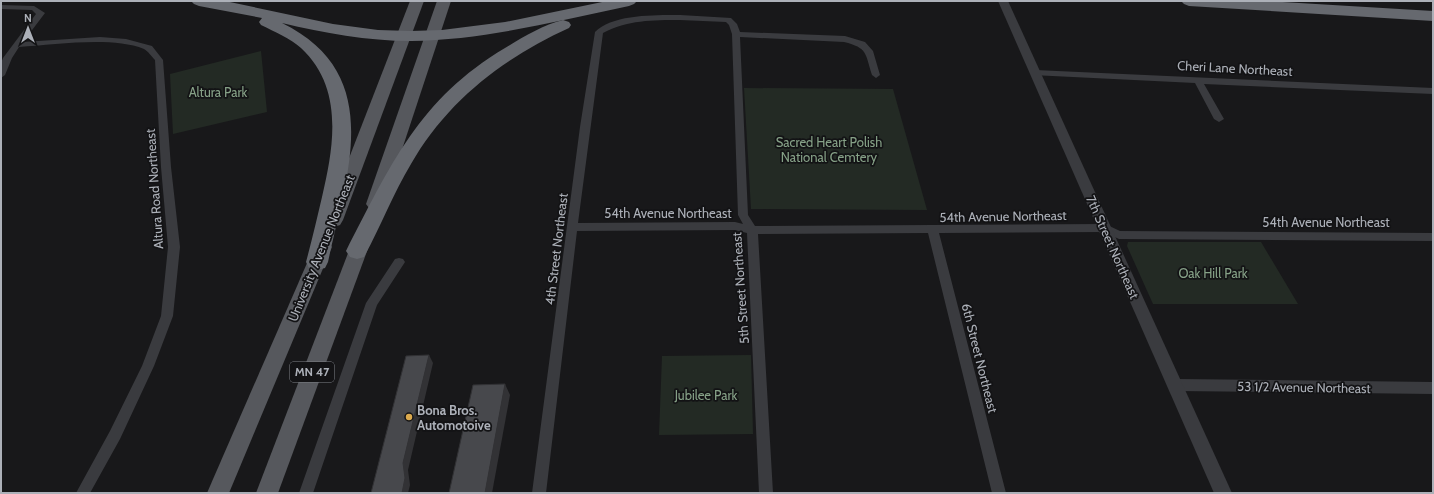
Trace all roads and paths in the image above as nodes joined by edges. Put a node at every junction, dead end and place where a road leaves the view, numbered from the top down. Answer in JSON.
{"nodes":[{"id":1,"x":192,"y":1,"type":"edge"},
{"id":2,"x":200,"y":1,"type":"edge"},
{"id":3,"x":417,"y":1,"type":"edge"},
{"id":4,"x":444,"y":1,"type":"edge"},
{"id":5,"x":629,"y":1,"type":"edge"},
{"id":6,"x":638,"y":1,"type":"edge"},
{"id":7,"x":1003,"y":1,"type":"edge"},
{"id":8,"x":1189,"y":1,"type":"edge"},
{"id":9,"x":1433,"y":1,"type":"edge"},
{"id":10,"x":1,"y":8,"type":"edge"},
{"id":11,"x":1429,"y":12,"type":"edge"},
{"id":12,"x":736,"y":34,"type":"junction"},
{"id":13,"x":431,"y":35,"type":"junction"},
{"id":14,"x":404,"y":36,"type":"junction"},
{"id":15,"x":17,"y":45,"type":"junction"},
{"id":16,"x":1035,"y":73,"type":"junction"},
{"id":17,"x":1,"y":75,"type":"edge"},
{"id":18,"x":876,"y":76,"type":"dead end"},
{"id":19,"x":1198,"y":80,"type":"junction"},
{"id":20,"x":1433,"y":91,"type":"edge"},
{"id":21,"x":1219,"y":119,"type":"dead end"},
{"id":22,"x":573,"y":228,"type":"junction"},
{"id":23,"x":1105,"y":228,"type":"junction"},
{"id":24,"x":752,"y":230,"type":"junction"},
{"id":25,"x":933,"y":230,"type":"junction"},
{"id":26,"x":1433,"y":237,"type":"edge"},
{"id":27,"x":357,"y":251,"type":"junction"},
{"id":28,"x":317,"y":262,"type":"junction"},
{"id":29,"x":400,"y":262,"type":"dead end"},
{"id":30,"x":1176,"y":385,"type":"junction"},
{"id":31,"x":1433,"y":388,"type":"edge"},
{"id":32,"x":83,"y":493,"type":"edge"},
{"id":33,"x":218,"y":493,"type":"edge"},
{"id":34,"x":267,"y":493,"type":"edge"},
{"id":35,"x":306,"y":493,"type":"edge"},
{"id":36,"x":539,"y":493,"type":"edge"},
{"id":37,"x":766,"y":493,"type":"edge"},
{"id":38,"x":999,"y":493,"type":"edge"},
{"id":39,"x":1223,"y":493,"type":"edge"}],
"edges":[{"from":1,"to":28,"type":"highway"},
{"from":2,"to":14,"type":"highway"},
{"from":3,"to":14,"type":"main road","name":"University Avenue Northeast","number":"MN 47"},
{"from":4,"to":13,"type":"main road","number":"MN 47"},
{"from":5,"to":13,"type":"highway"},
{"from":6,"to":27,"type":"highway"},
{"from":7,"to":16,"type":"street","name":"7th Street Northeast"},
{"from":8,"to":11,"type":"highway"},
{"from":9,"to":11,"type":"highway"},
{"from":10,"to":15,"type":"street"},
{"from":12,"to":18,"type":"street"},
{"from":12,"to":22,"type":"street","name":"4th Street Northeast"},
{"from":12,"to":24,"type":"street","name":"5th Street Northeast"},
{"from":13,"to":14,"type":"highway"},
{"from":13,"to":27,"type":"main road","number":"MN 47"},
{"from":14,"to":28,"type":"main road","name":"University Avenue Northeast","number":"MN 47"},
{"from":15,"to":17,"type":"street"},
{"from":15,"to":32,"type":"street","name":"Altura Road Northeast"},
{"from":16,"to":19,"type":"street","name":"Cheri Lane Northeast"},
{"from":16,"to":23,"type":"street","name":"7th Street Northeast"},
{"from":19,"to":20,"type":"street","name":"Cheri Lane Northeast"},
{"from":19,"to":21,"type":"street"},
{"from":22,"to":24,"type":"street","name":"54th Avenue Northeast"},
{"from":22,"to":36,"type":"street","name":"4th Street Northeast"},
{"from":23,"to":25,"type":"street","name":"54th Avenue Northeast"},
{"from":23,"to":26,"type":"street","name":"54th Avenue Northeast"},
{"from":23,"to":30,"type":"street","name":"7th Street Northeast"},
{"from":24,"to":25,"type":"street","name":"54th Avenue Northeast"},
{"from":24,"to":37,"type":"street","name":"5th Street Northeast"},
{"from":25,"to":38,"type":"street","name":"6th Street Northeast"},
{"from":27,"to":34,"type":"main road","number":"MN 47"},
{"from":28,"to":33,"type":"main road","name":"University Avenue Northeast","number":"MN 47"},
{"from":29,"to":35,"type":"street"},
{"from":30,"to":31,"type":"street","name":"53 1/2 Avenue Northeast"},
{"from":30,"to":39,"type":"street","name":"7th Street Northeast"}]}
